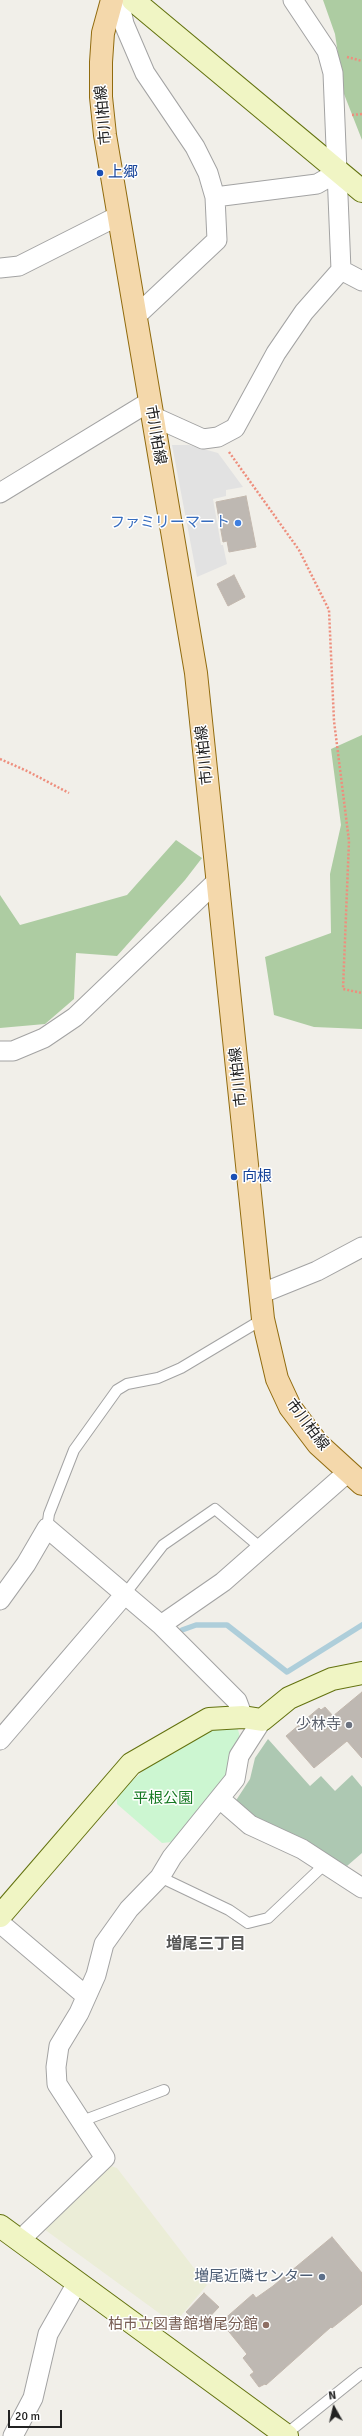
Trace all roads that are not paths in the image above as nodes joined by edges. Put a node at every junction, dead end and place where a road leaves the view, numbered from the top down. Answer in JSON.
{"nodes":[{"id":1,"x":112,"y":0,"type":"edge"},
{"id":2,"x":119,"y":0,"type":"edge"},
{"id":3,"x":133,"y":0,"type":"edge"},
{"id":4,"x":293,"y":0,"type":"edge"},
{"id":5,"x":338,"y":172,"type":"junction"},
{"id":6,"x":362,"y":191,"type":"edge"},
{"id":7,"x":215,"y":197,"type":"junction"},
{"id":8,"x":118,"y":216,"type":"junction"},
{"id":9,"x":0,"y":268,"type":"edge"},
{"id":10,"x":341,"y":270,"type":"junction"},
{"id":11,"x":362,"y":280,"type":"edge"},
{"id":12,"x":135,"y":317,"type":"junction"},
{"id":13,"x":151,"y":409,"type":"junction"},
{"id":14,"x":0,"y":493,"type":"edge"},
{"id":15,"x":218,"y":880,"type":"junction"},
{"id":16,"x":0,"y":1051,"type":"edge"},
{"id":17,"x":362,"y":1248,"type":"edge"},
{"id":18,"x":260,"y":1294,"type":"junction"},
{"id":19,"x":263,"y":1320,"type":"junction"},
{"id":20,"x":355,"y":1478,"type":"edge"},
{"id":21,"x":47,"y":1528,"type":"junction"},
{"id":22,"x":261,"y":1548,"type":"junction"},
{"id":23,"x":125,"y":1594,"type":"junction"},
{"id":24,"x":0,"y":1600,"type":"edge"},
{"id":25,"x":161,"y":1625,"type":"junction"},
{"id":26,"x":362,"y":1673,"type":"edge"},
{"id":27,"x":253,"y":1718,"type":"junction"},
{"id":28,"x":0,"y":1740,"type":"edge"},
{"id":29,"x":220,"y":1799,"type":"junction"},
{"id":30,"x":325,"y":1864,"type":"junction"},
{"id":31,"x":160,"y":1877,"type":"junction"},
{"id":32,"x":362,"y":1888,"type":"edge"},
{"id":33,"x":0,"y":1916,"type":"edge"},
{"id":34,"x":0,"y":1923,"type":"edge"},
{"id":35,"x":86,"y":1996,"type":"junction"},
{"id":36,"x":164,"y":2090,"type":"dead end"},
{"id":37,"x":82,"y":2121,"type":"junction"},
{"id":38,"x":0,"y":2226,"type":"edge"},
{"id":39,"x":20,"y":2240,"type":"junction"},
{"id":40,"x":77,"y":2283,"type":"junction"},
{"id":41,"x":362,"y":2373,"type":"edge"},
{"id":42,"x":286,"y":2435,"type":"edge"},
{"id":43,"x":12,"y":2436,"type":"edge"}],
"edges":[{"from":1,"to":8,"type":"main road","name":"市川柏線"},
{"from":2,"to":7,"type":"street"},
{"from":3,"to":5,"type":"street"},
{"from":4,"to":5,"type":"street"},
{"from":5,"to":6,"type":"street"},
{"from":5,"to":7,"type":"street"},
{"from":5,"to":10,"type":"street"},
{"from":7,"to":12,"type":"street"},
{"from":8,"to":9,"type":"street"},
{"from":8,"to":12,"type":"main road","name":"市川柏線"},
{"from":10,"to":11,"type":"street"},
{"from":10,"to":13,"type":"street"},
{"from":12,"to":13,"type":"main road","name":"市川柏線"},
{"from":13,"to":14,"type":"street"},
{"from":13,"to":15,"type":"main road","name":"市川柏線"},
{"from":15,"to":16,"type":"street"},
{"from":15,"to":18,"type":"main road","name":"市川柏線"},
{"from":17,"to":18,"type":"street"},
{"from":18,"to":19,"type":"main road","name":"市川柏線"},
{"from":19,"to":20,"type":"main road","name":"市川柏線"},
{"from":19,"to":21,"type":"lane"},
{"from":20,"to":22,"type":"street"},
{"from":21,"to":23,"type":"street"},
{"from":21,"to":24,"type":"street"},
{"from":22,"to":23,"type":"lane"},
{"from":22,"to":25,"type":"street"},
{"from":23,"to":25,"type":"street"},
{"from":23,"to":28,"type":"street"},
{"from":25,"to":27,"type":"street"},
{"from":26,"to":27,"type":"street"},
{"from":27,"to":29,"type":"street"},
{"from":27,"to":33,"type":"street"},
{"from":29,"to":30,"type":"street"},
{"from":29,"to":31,"type":"street"},
{"from":30,"to":31,"type":"lane"},
{"from":30,"to":32,"type":"street"},
{"from":31,"to":35,"type":"street"},
{"from":34,"to":35,"type":"street"},
{"from":35,"to":37,"type":"street"},
{"from":36,"to":37,"type":"lane"},
{"from":37,"to":39,"type":"street"},
{"from":38,"to":39,"type":"street"},
{"from":39,"to":40,"type":"street"},
{"from":40,"to":42,"type":"street"},
{"from":40,"to":43,"type":"street"},
{"from":41,"to":42,"type":"lane"}]}
